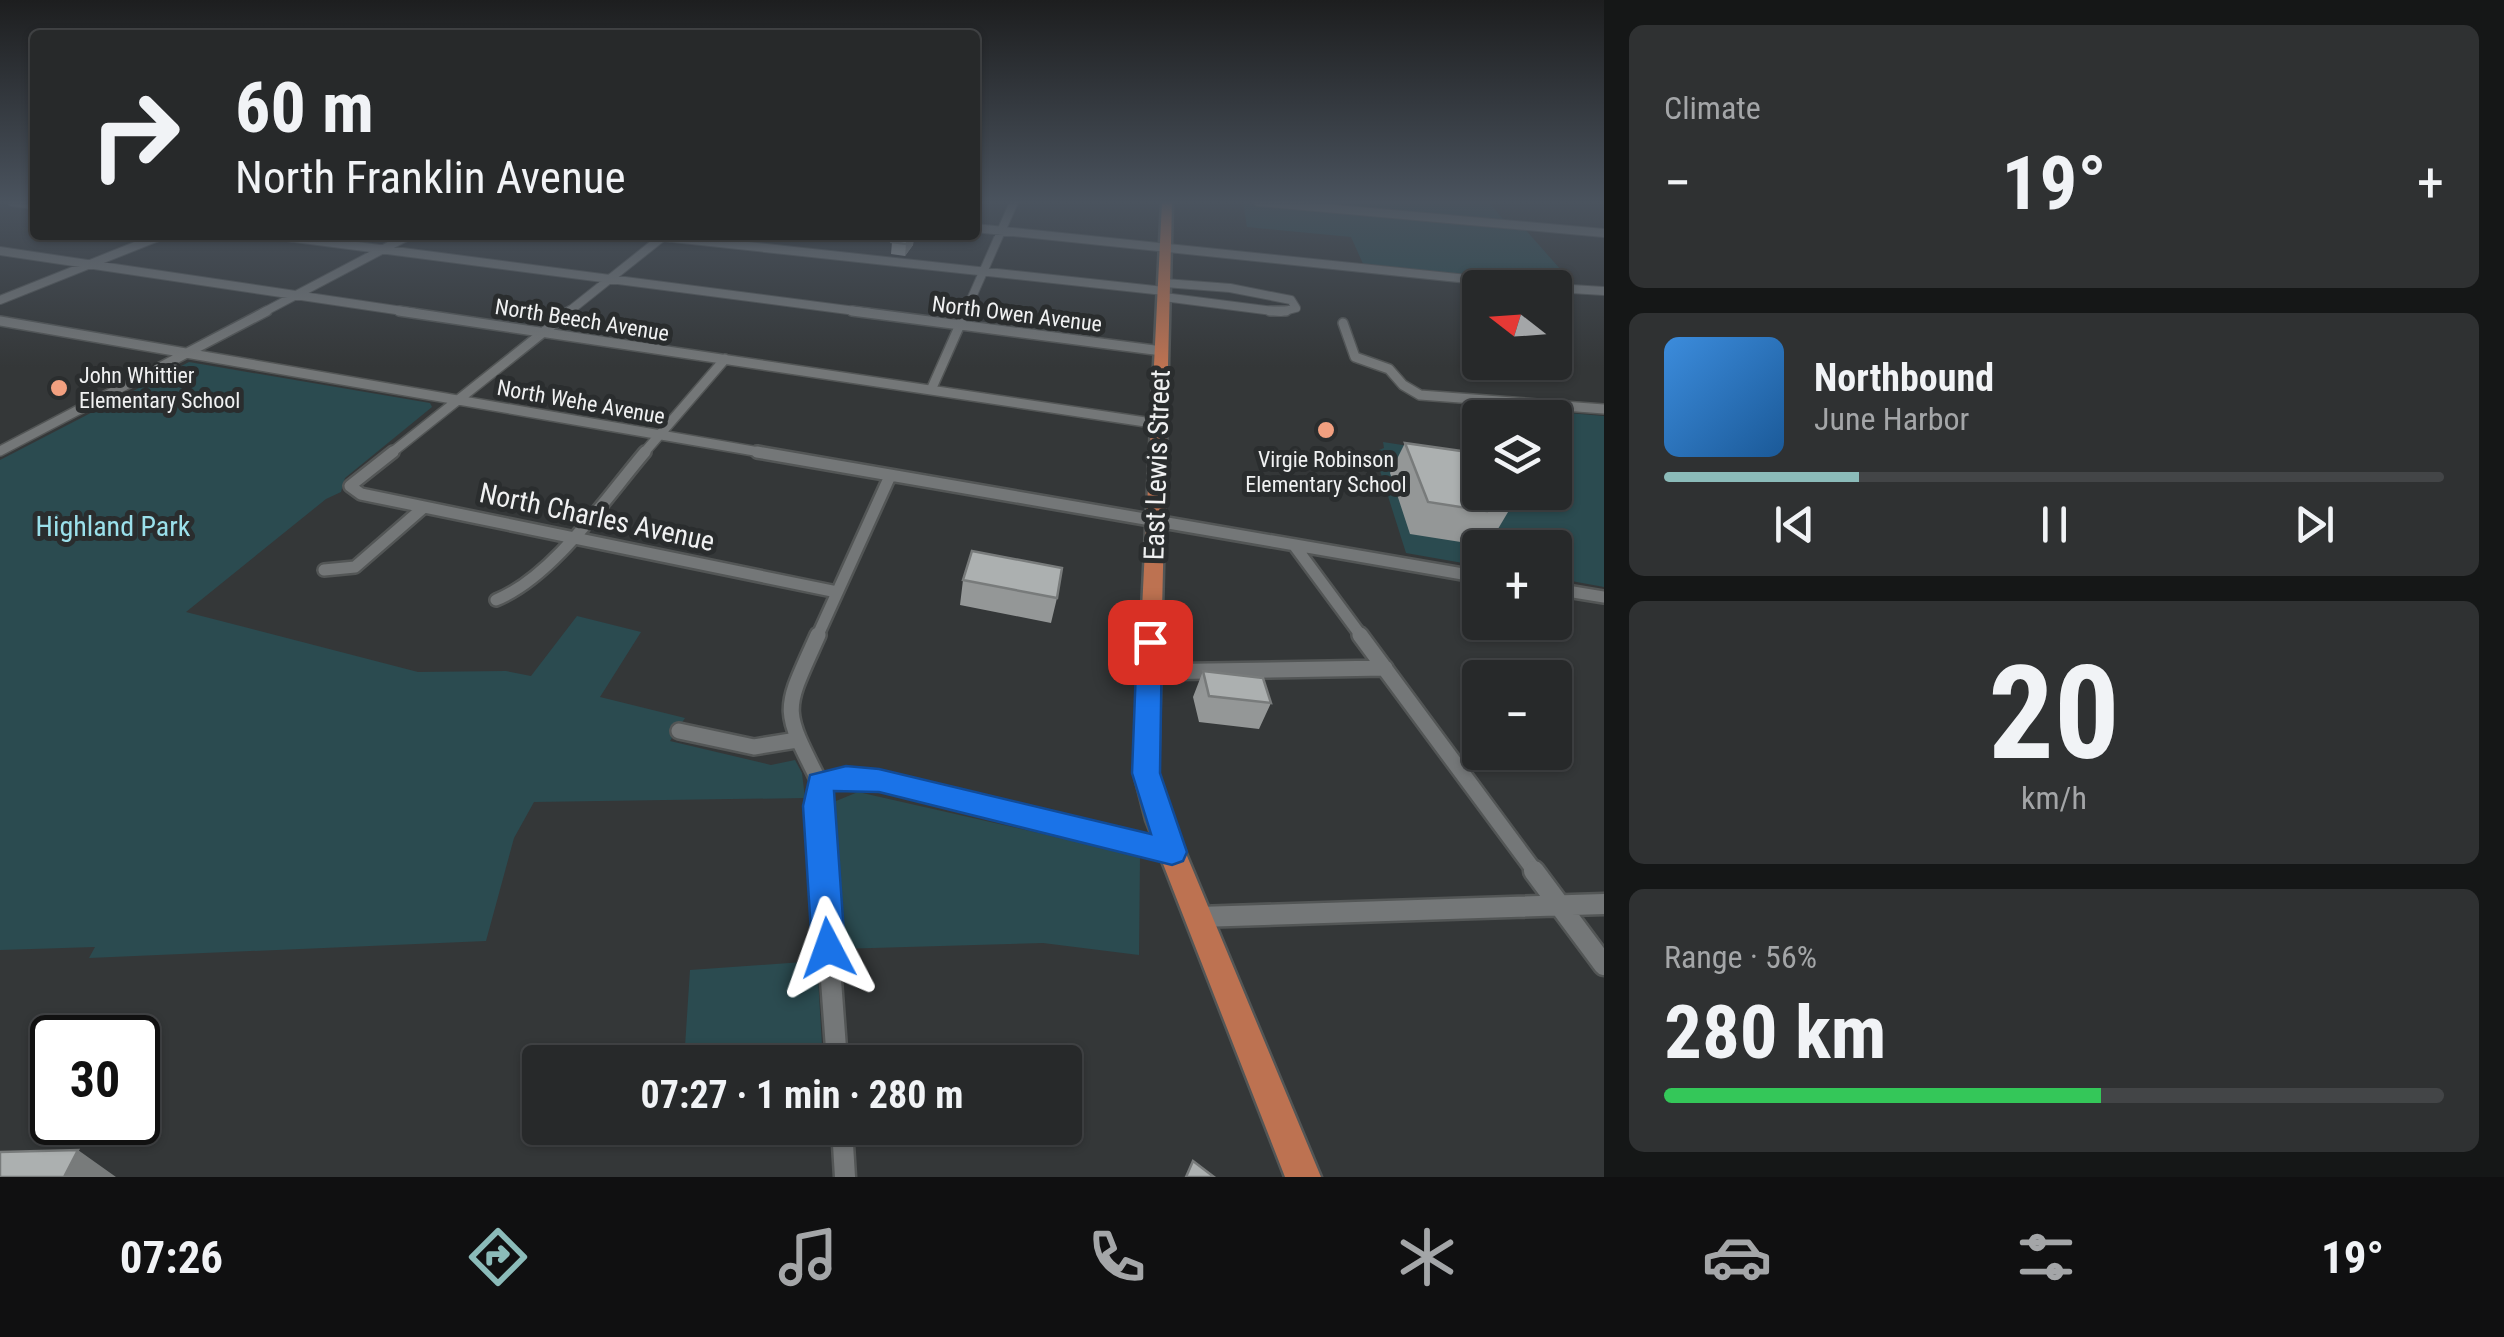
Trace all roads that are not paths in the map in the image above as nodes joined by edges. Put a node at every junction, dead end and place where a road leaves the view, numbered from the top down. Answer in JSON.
{"nodes":[{"id":1,"x":41,"y":257,"type":"edge"},
{"id":2,"x":109,"y":257,"type":"edge"},
{"id":3,"x":369,"y":257,"type":"edge"},
{"id":4,"x":436,"y":257,"type":"edge"},
{"id":5,"x":637,"y":257,"type":"edge"},
{"id":6,"x":850,"y":257,"type":"edge"},
{"id":7,"x":990,"y":257,"type":"edge"},
{"id":8,"x":1166,"y":257,"type":"edge"},
{"id":9,"x":1260,"y":257,"type":"edge"},
{"id":10,"x":91,"y":264,"type":"junction"},
{"id":11,"x":984,"y":272,"type":"junction"},
{"id":12,"x":1462,"y":278,"type":"edge"},
{"id":13,"x":609,"y":279,"type":"junction"},
{"id":14,"x":1572,"y":289,"type":"edge"},
{"id":15,"x":1164,"y":290,"type":"junction"},
{"id":16,"x":1604,"y":291,"type":"edge"},
{"id":17,"x":297,"y":294,"type":"junction"},
{"id":18,"x":0,"y":300,"type":"edge"},
{"id":19,"x":0,"y":321,"type":"edge"},
{"id":20,"x":1343,"y":323,"type":"dead end"},
{"id":21,"x":960,"y":324,"type":"junction"},
{"id":22,"x":542,"y":332,"type":"junction"},
{"id":23,"x":1162,"y":351,"type":"junction"},
{"id":24,"x":186,"y":354,"type":"junction"},
{"id":25,"x":725,"y":359,"type":"junction"},
{"id":26,"x":931,"y":390,"type":"junction"},
{"id":27,"x":456,"y":400,"type":"junction"},
{"id":28,"x":1604,"y":409,"type":"edge"},
{"id":29,"x":1159,"y":424,"type":"junction"},
{"id":30,"x":660,"y":436,"type":"junction"},
{"id":31,"x":0,"y":451,"type":"edge"},
{"id":32,"x":890,"y":476,"type":"junction"},
{"id":33,"x":424,"y":507,"type":"junction"},
{"id":34,"x":1155,"y":522,"type":"junction"},
{"id":35,"x":572,"y":538,"type":"junction"},
{"id":36,"x":1294,"y":545,"type":"junction"},
{"id":37,"x":324,"y":570,"type":"dead end"},
{"id":38,"x":1462,"y":573,"type":"edge"},
{"id":39,"x":837,"y":592,"type":"junction"},
{"id":40,"x":1572,"y":592,"type":"edge"},
{"id":41,"x":1604,"y":598,"type":"edge"},
{"id":42,"x":496,"y":600,"type":"dead end"},
{"id":43,"x":1385,"y":668,"type":"junction"},
{"id":44,"x":1148,"y":672,"type":"junction"},
{"id":45,"x":679,"y":731,"type":"dead end"},
{"id":46,"x":798,"y":740,"type":"junction"},
{"id":47,"x":820,"y":783,"type":"junction"},
{"id":48,"x":1172,"y":852,"type":"junction"},
{"id":49,"x":1604,"y":904,"type":"edge"},
{"id":50,"x":1560,"y":906,"type":"junction"},
{"id":51,"x":1198,"y":918,"type":"junction"},
{"id":52,"x":1604,"y":966,"type":"edge"},
{"id":53,"x":836,"y":1045,"type":"edge"},
{"id":54,"x":843,"y":1145,"type":"edge"},
{"id":55,"x":845,"y":1177,"type":"edge"},
{"id":56,"x":1303,"y":1177,"type":"edge"}],
"edges":[{"from":1,"to":10,"type":"street","name":"North Beech Avenue"},
{"from":2,"to":10,"type":"street"},
{"from":3,"to":17,"type":"street"},
{"from":4,"to":13,"type":"street","name":"North Owen Avenue"},
{"from":5,"to":13,"type":"street"},
{"from":6,"to":11,"type":"street"},
{"from":7,"to":11,"type":"street"},
{"from":8,"to":15,"type":"main road","name":"East Lewis Street"},
{"from":9,"to":12,"type":"street"},
{"from":10,"to":17,"type":"street","name":"North Beech Avenue"},
{"from":10,"to":18,"type":"street"},
{"from":11,"to":15,"type":"street"},
{"from":11,"to":21,"type":"street"},
{"from":13,"to":21,"type":"street","name":"North Owen Avenue"},
{"from":13,"to":22,"type":"street"},
{"from":14,"to":16,"type":"street"},
{"from":15,"to":15,"type":"street"},
{"from":15,"to":23,"type":"main road","name":"East Lewis Street"},
{"from":17,"to":22,"type":"street","name":"North Beech Avenue"},
{"from":17,"to":24,"type":"street"},
{"from":19,"to":24,"type":"street","name":"North Wehe Avenue"},
{"from":20,"to":28,"type":"street"},
{"from":21,"to":23,"type":"street","name":"North Owen Avenue"},
{"from":21,"to":26,"type":"street"},
{"from":22,"to":25,"type":"street","name":"North Beech Avenue"},
{"from":22,"to":27,"type":"street"},
{"from":23,"to":29,"type":"main road","name":"East Lewis Street"},
{"from":24,"to":27,"type":"street","name":"North Wehe Avenue"},
{"from":24,"to":31,"type":"street"},
{"from":25,"to":26,"type":"street","name":"North Beech Avenue"},
{"from":25,"to":30,"type":"street"},
{"from":26,"to":29,"type":"street","name":"North Beech Avenue"},
{"from":27,"to":30,"type":"street","name":"North Wehe Avenue"},
{"from":27,"to":33,"type":"street","name":"North Charles Avenue"},
{"from":29,"to":34,"type":"main road","name":"East Lewis Street"},
{"from":30,"to":32,"type":"street","name":"North Wehe Avenue"},
{"from":30,"to":35,"type":"street"},
{"from":32,"to":34,"type":"street","name":"North Wehe Avenue"},
{"from":32,"to":39,"type":"street"},
{"from":33,"to":35,"type":"street","name":"North Charles Avenue"},
{"from":33,"to":37,"type":"street"},
{"from":34,"to":36,"type":"street","name":"North Wehe Avenue"},
{"from":34,"to":44,"type":"main road","name":"East Lewis Street"},
{"from":35,"to":39,"type":"street","name":"North Charles Avenue"},
{"from":35,"to":42,"type":"street"},
{"from":36,"to":38,"type":"street","name":"North Wehe Avenue"},
{"from":36,"to":43,"type":"street"},
{"from":39,"to":46,"type":"street"},
{"from":40,"to":41,"type":"street"},
{"from":43,"to":44,"type":"street"},
{"from":43,"to":50,"type":"street"},
{"from":44,"to":48,"type":"main road","name":"East Lewis Street"},
{"from":45,"to":46,"type":"street"},
{"from":46,"to":47,"type":"street"},
{"from":47,"to":48,"type":"street"},
{"from":47,"to":53,"type":"street"},
{"from":48,"to":51,"type":"main road","name":"East Lewis Street"},
{"from":49,"to":50,"type":"street"},
{"from":50,"to":51,"type":"street"},
{"from":50,"to":52,"type":"street"},
{"from":51,"to":56,"type":"main road","name":"East Lewis Street"},
{"from":54,"to":55,"type":"street"}]}
